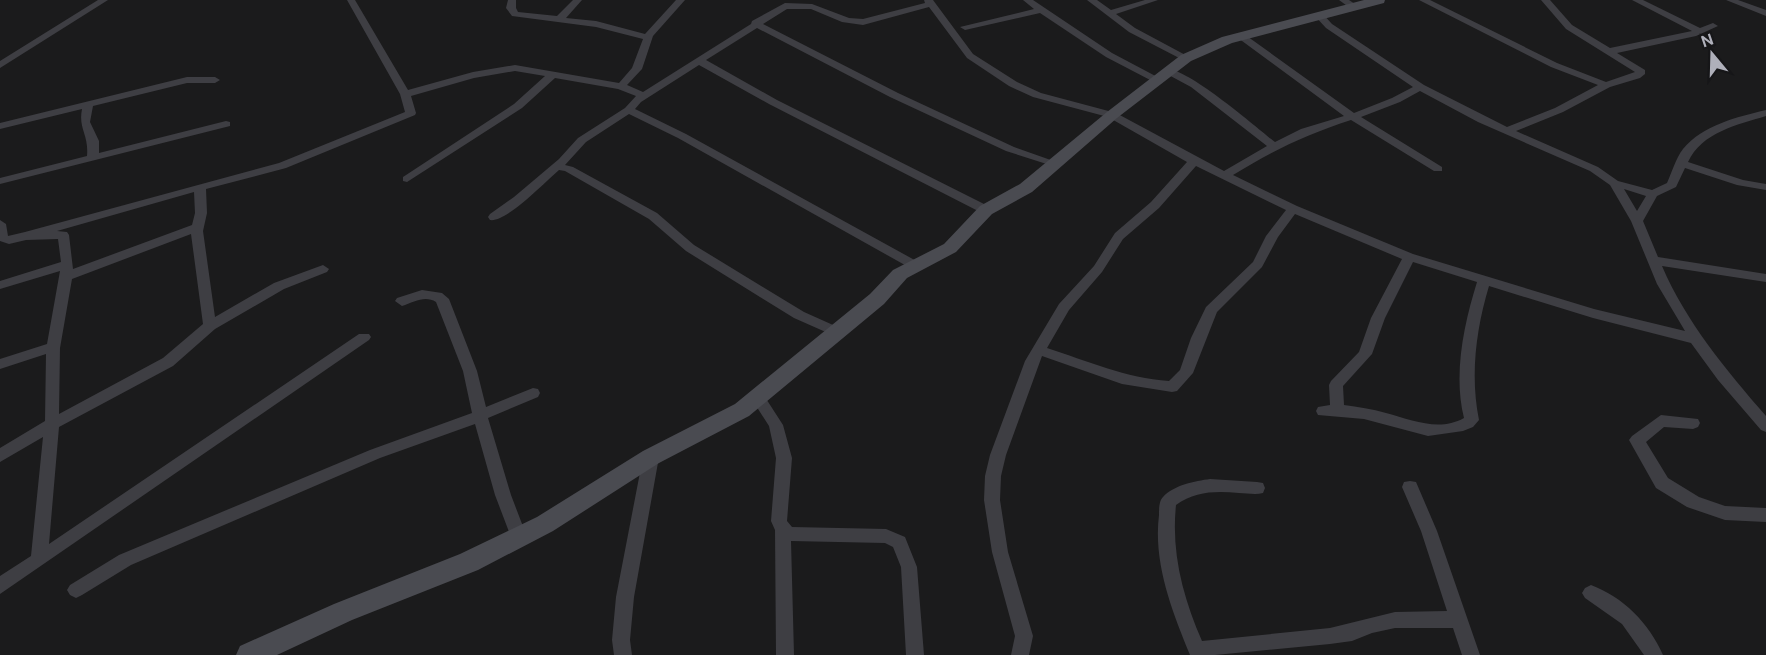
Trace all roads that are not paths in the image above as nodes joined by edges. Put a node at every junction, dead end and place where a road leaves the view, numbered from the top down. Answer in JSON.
{"nodes":[{"id":1,"x":104,"y":0,"type":"edge"},
{"id":2,"x":351,"y":0,"type":"edge"},
{"id":3,"x":512,"y":0,"type":"edge"},
{"id":4,"x":578,"y":0,"type":"edge"},
{"id":5,"x":681,"y":0,"type":"edge"},
{"id":6,"x":1027,"y":0,"type":"edge"},
{"id":7,"x":1091,"y":0,"type":"edge"},
{"id":8,"x":1154,"y":0,"type":"edge"},
{"id":9,"x":1379,"y":0,"type":"edge"},
{"id":10,"x":1423,"y":0,"type":"edge"},
{"id":11,"x":1545,"y":0,"type":"edge"},
{"id":12,"x":1636,"y":0,"type":"edge"},
{"id":13,"x":1730,"y":0,"type":"edge"},
{"id":14,"x":796,"y":1,"type":"edge"},
{"id":15,"x":930,"y":2,"type":"edge"},
{"id":16,"x":1348,"y":3,"type":"edge"},
{"id":17,"x":1040,"y":10,"type":"junction"},
{"id":18,"x":1766,"y":13,"type":"edge"},
{"id":19,"x":1108,"y":14,"type":"junction"},
{"id":20,"x":1319,"y":15,"type":"junction"},
{"id":21,"x":559,"y":20,"type":"junction"},
{"id":22,"x":755,"y":23,"type":"junction"},
{"id":23,"x":1713,"y":26,"type":"dead end"},
{"id":24,"x":965,"y":27,"type":"dead end"},
{"id":25,"x":1699,"y":31,"type":"junction"},
{"id":26,"x":1241,"y":36,"type":"junction"},
{"id":27,"x":648,"y":37,"type":"junction"},
{"id":28,"x":1610,"y":51,"type":"junction"},
{"id":29,"x":1186,"y":58,"type":"junction"},
{"id":30,"x":700,"y":61,"type":"junction"},
{"id":31,"x":0,"y":65,"type":"edge"},
{"id":32,"x":552,"y":75,"type":"junction"},
{"id":33,"x":1163,"y":75,"type":"junction"},
{"id":34,"x":215,"y":80,"type":"dead end"},
{"id":35,"x":1606,"y":85,"type":"junction"},
{"id":36,"x":621,"y":86,"type":"junction"},
{"id":37,"x":1420,"y":87,"type":"junction"},
{"id":38,"x":405,"y":94,"type":"junction"},
{"id":39,"x":644,"y":96,"type":"junction"},
{"id":40,"x":88,"y":104,"type":"junction"},
{"id":41,"x":629,"y":110,"type":"junction"},
{"id":42,"x":1766,"y":113,"type":"edge"},
{"id":43,"x":1112,"y":115,"type":"junction"},
{"id":44,"x":1353,"y":117,"type":"junction"},
{"id":45,"x":226,"y":124,"type":"dead end"},
{"id":46,"x":0,"y":126,"type":"edge"},
{"id":47,"x":1507,"y":131,"type":"junction"},
{"id":48,"x":1274,"y":146,"type":"junction"},
{"id":49,"x":93,"y":156,"type":"junction"},
{"id":50,"x":1194,"y":161,"type":"junction"},
{"id":51,"x":1056,"y":164,"type":"junction"},
{"id":52,"x":1683,"y":164,"type":"junction"},
{"id":53,"x":557,"y":166,"type":"junction"},
{"id":54,"x":1438,"y":169,"type":"dead end"},
{"id":55,"x":1224,"y":176,"type":"junction"},
{"id":56,"x":407,"y":179,"type":"dead end"},
{"id":57,"x":0,"y":181,"type":"edge"},
{"id":58,"x":1614,"y":183,"type":"junction"},
{"id":59,"x":200,"y":187,"type":"junction"},
{"id":60,"x":1766,"y":187,"type":"edge"},
{"id":61,"x":1653,"y":194,"type":"junction"},
{"id":62,"x":1293,"y":209,"type":"junction"},
{"id":63,"x":986,"y":210,"type":"junction"},
{"id":64,"x":494,"y":217,"type":"dead end"},
{"id":65,"x":1636,"y":221,"type":"junction"},
{"id":66,"x":0,"y":224,"type":"edge"},
{"id":67,"x":197,"y":228,"type":"junction"},
{"id":68,"x":26,"y":236,"type":"junction"},
{"id":69,"x":1409,"y":257,"type":"junction"},
{"id":70,"x":1652,"y":260,"type":"junction"},
{"id":71,"x":916,"y":266,"type":"junction"},
{"id":72,"x":323,"y":269,"type":"dead end"},
{"id":73,"x":67,"y":270,"type":"junction"},
{"id":74,"x":1766,"y":278,"type":"edge"},
{"id":75,"x":1484,"y":280,"type":"junction"},
{"id":76,"x":0,"y":285,"type":"edge"},
{"id":77,"x":402,"y":301,"type":"dead end"},
{"id":78,"x":210,"y":326,"type":"junction"},
{"id":79,"x":837,"y":332,"type":"junction"},
{"id":80,"x":364,"y":337,"type":"dead end"},
{"id":81,"x":1696,"y":339,"type":"junction"},
{"id":82,"x":53,"y":348,"type":"junction"},
{"id":83,"x":1038,"y":350,"type":"junction"},
{"id":84,"x":0,"y":364,"type":"edge"},
{"id":85,"x":533,"y":393,"type":"dead end"},
{"id":86,"x":758,"y":398,"type":"junction"},
{"id":87,"x":479,"y":416,"type":"junction"},
{"id":88,"x":1693,"y":423,"type":"dead end"},
{"id":89,"x":52,"y":424,"type":"junction"},
{"id":90,"x":1766,"y":426,"type":"edge"},
{"id":91,"x":0,"y":456,"type":"edge"},
{"id":92,"x":651,"y":457,"type":"junction"},
{"id":93,"x":1410,"y":487,"type":"dead end"},
{"id":94,"x":1257,"y":488,"type":"dead end"},
{"id":95,"x":1766,"y":515,"type":"edge"},
{"id":96,"x":783,"y":530,"type":"junction"},
{"id":97,"x":519,"y":537,"type":"junction"},
{"id":98,"x":39,"y":559,"type":"junction"},
{"id":99,"x":0,"y":586,"type":"edge"},
{"id":100,"x":76,"y":590,"type":"dead end"},
{"id":101,"x":1591,"y":593,"type":"dead end"},
{"id":102,"x":1458,"y":620,"type":"junction"},
{"id":103,"x":1198,"y":652,"type":"edge"},
{"id":104,"x":249,"y":655,"type":"edge"},
{"id":105,"x":623,"y":655,"type":"edge"},
{"id":106,"x":785,"y":655,"type":"edge"},
{"id":107,"x":915,"y":655,"type":"edge"},
{"id":108,"x":1020,"y":655,"type":"edge"},
{"id":109,"x":1470,"y":655,"type":"edge"},
{"id":110,"x":1654,"y":655,"type":"edge"}],
"edges":[{"from":1,"to":31,"type":"street"},
{"from":2,"to":38,"type":"street"},
{"from":3,"to":21,"type":"street"},
{"from":4,"to":21,"type":"street"},
{"from":5,"to":27,"type":"street"},
{"from":6,"to":17,"type":"street"},
{"from":7,"to":19,"type":"street"},
{"from":8,"to":19,"type":"street"},
{"from":9,"to":16,"type":"street"},
{"from":10,"to":35,"type":"street"},
{"from":11,"to":28,"type":"street"},
{"from":12,"to":25,"type":"street"},
{"from":13,"to":18,"type":"street"},
{"from":14,"to":15,"type":"street"},
{"from":14,"to":22,"type":"street"},
{"from":15,"to":43,"type":"street"},
{"from":16,"to":20,"type":"street"},
{"from":17,"to":24,"type":"street"},
{"from":17,"to":33,"type":"street"},
{"from":19,"to":29,"type":"street"},
{"from":20,"to":26,"type":"street"},
{"from":20,"to":37,"type":"street"},
{"from":21,"to":27,"type":"street"},
{"from":22,"to":30,"type":"street"},
{"from":22,"to":51,"type":"street"},
{"from":23,"to":25,"type":"street"},
{"from":25,"to":28,"type":"street"},
{"from":26,"to":29,"type":"street"},
{"from":26,"to":44,"type":"street"},
{"from":27,"to":36,"type":"street"},
{"from":28,"to":35,"type":"street"},
{"from":29,"to":33,"type":"street"},
{"from":30,"to":39,"type":"street"},
{"from":30,"to":63,"type":"street"},
{"from":32,"to":36,"type":"street"},
{"from":32,"to":38,"type":"street"},
{"from":32,"to":56,"type":"street"},
{"from":33,"to":43,"type":"street"},
{"from":33,"to":48,"type":"street"},
{"from":34,"to":40,"type":"street"},
{"from":35,"to":47,"type":"street"},
{"from":36,"to":39,"type":"street"},
{"from":37,"to":44,"type":"street"},
{"from":37,"to":47,"type":"street"},
{"from":38,"to":59,"type":"street"},
{"from":39,"to":41,"type":"street"},
{"from":40,"to":46,"type":"street"},
{"from":40,"to":49,"type":"street"},
{"from":41,"to":53,"type":"street"},
{"from":41,"to":71,"type":"street"},
{"from":42,"to":52,"type":"street"},
{"from":43,"to":50,"type":"street"},
{"from":43,"to":51,"type":"street"},
{"from":44,"to":48,"type":"street"},
{"from":44,"to":54,"type":"street"},
{"from":45,"to":49,"type":"street"},
{"from":47,"to":58,"type":"street"},
{"from":48,"to":55,"type":"street"},
{"from":49,"to":57,"type":"street"},
{"from":50,"to":55,"type":"street"},
{"from":50,"to":83,"type":"street"},
{"from":51,"to":63,"type":"street"},
{"from":52,"to":60,"type":"street"},
{"from":52,"to":61,"type":"street"},
{"from":53,"to":64,"type":"street"},
{"from":53,"to":79,"type":"street"},
{"from":55,"to":62,"type":"street"},
{"from":58,"to":61,"type":"street"},
{"from":58,"to":65,"type":"street"},
{"from":59,"to":67,"type":"street"},
{"from":59,"to":68,"type":"street"},
{"from":61,"to":65,"type":"street"},
{"from":62,"to":69,"type":"street"},
{"from":62,"to":83,"type":"street"},
{"from":63,"to":71,"type":"street"},
{"from":65,"to":70,"type":"street"},
{"from":66,"to":68,"type":"street"},
{"from":67,"to":73,"type":"street"},
{"from":67,"to":78,"type":"street"},
{"from":68,"to":73,"type":"street"},
{"from":69,"to":75,"type":"street"},
{"from":69,"to":75,"type":"street"},
{"from":70,"to":74,"type":"street"},
{"from":70,"to":81,"type":"street"},
{"from":71,"to":79,"type":"street"},
{"from":72,"to":78,"type":"street"},
{"from":73,"to":76,"type":"street"},
{"from":73,"to":82,"type":"street"},
{"from":75,"to":81,"type":"street"},
{"from":77,"to":87,"type":"street"},
{"from":78,"to":89,"type":"street"},
{"from":79,"to":86,"type":"street"},
{"from":80,"to":98,"type":"street"},
{"from":81,"to":90,"type":"street"},
{"from":82,"to":84,"type":"street"},
{"from":82,"to":89,"type":"street"},
{"from":83,"to":108,"type":"street"},
{"from":85,"to":87,"type":"street"},
{"from":86,"to":92,"type":"street"},
{"from":86,"to":96,"type":"street"},
{"from":87,"to":97,"type":"street"},
{"from":87,"to":100,"type":"street"},
{"from":88,"to":95,"type":"street"},
{"from":89,"to":91,"type":"street"},
{"from":89,"to":98,"type":"street"},
{"from":92,"to":97,"type":"street"},
{"from":92,"to":105,"type":"street"},
{"from":93,"to":102,"type":"street"},
{"from":94,"to":103,"type":"street"},
{"from":96,"to":106,"type":"street"},
{"from":96,"to":107,"type":"street"},
{"from":97,"to":104,"type":"street"},
{"from":98,"to":99,"type":"street"},
{"from":101,"to":110,"type":"street"},
{"from":102,"to":103,"type":"street"},
{"from":102,"to":109,"type":"street"}]}
